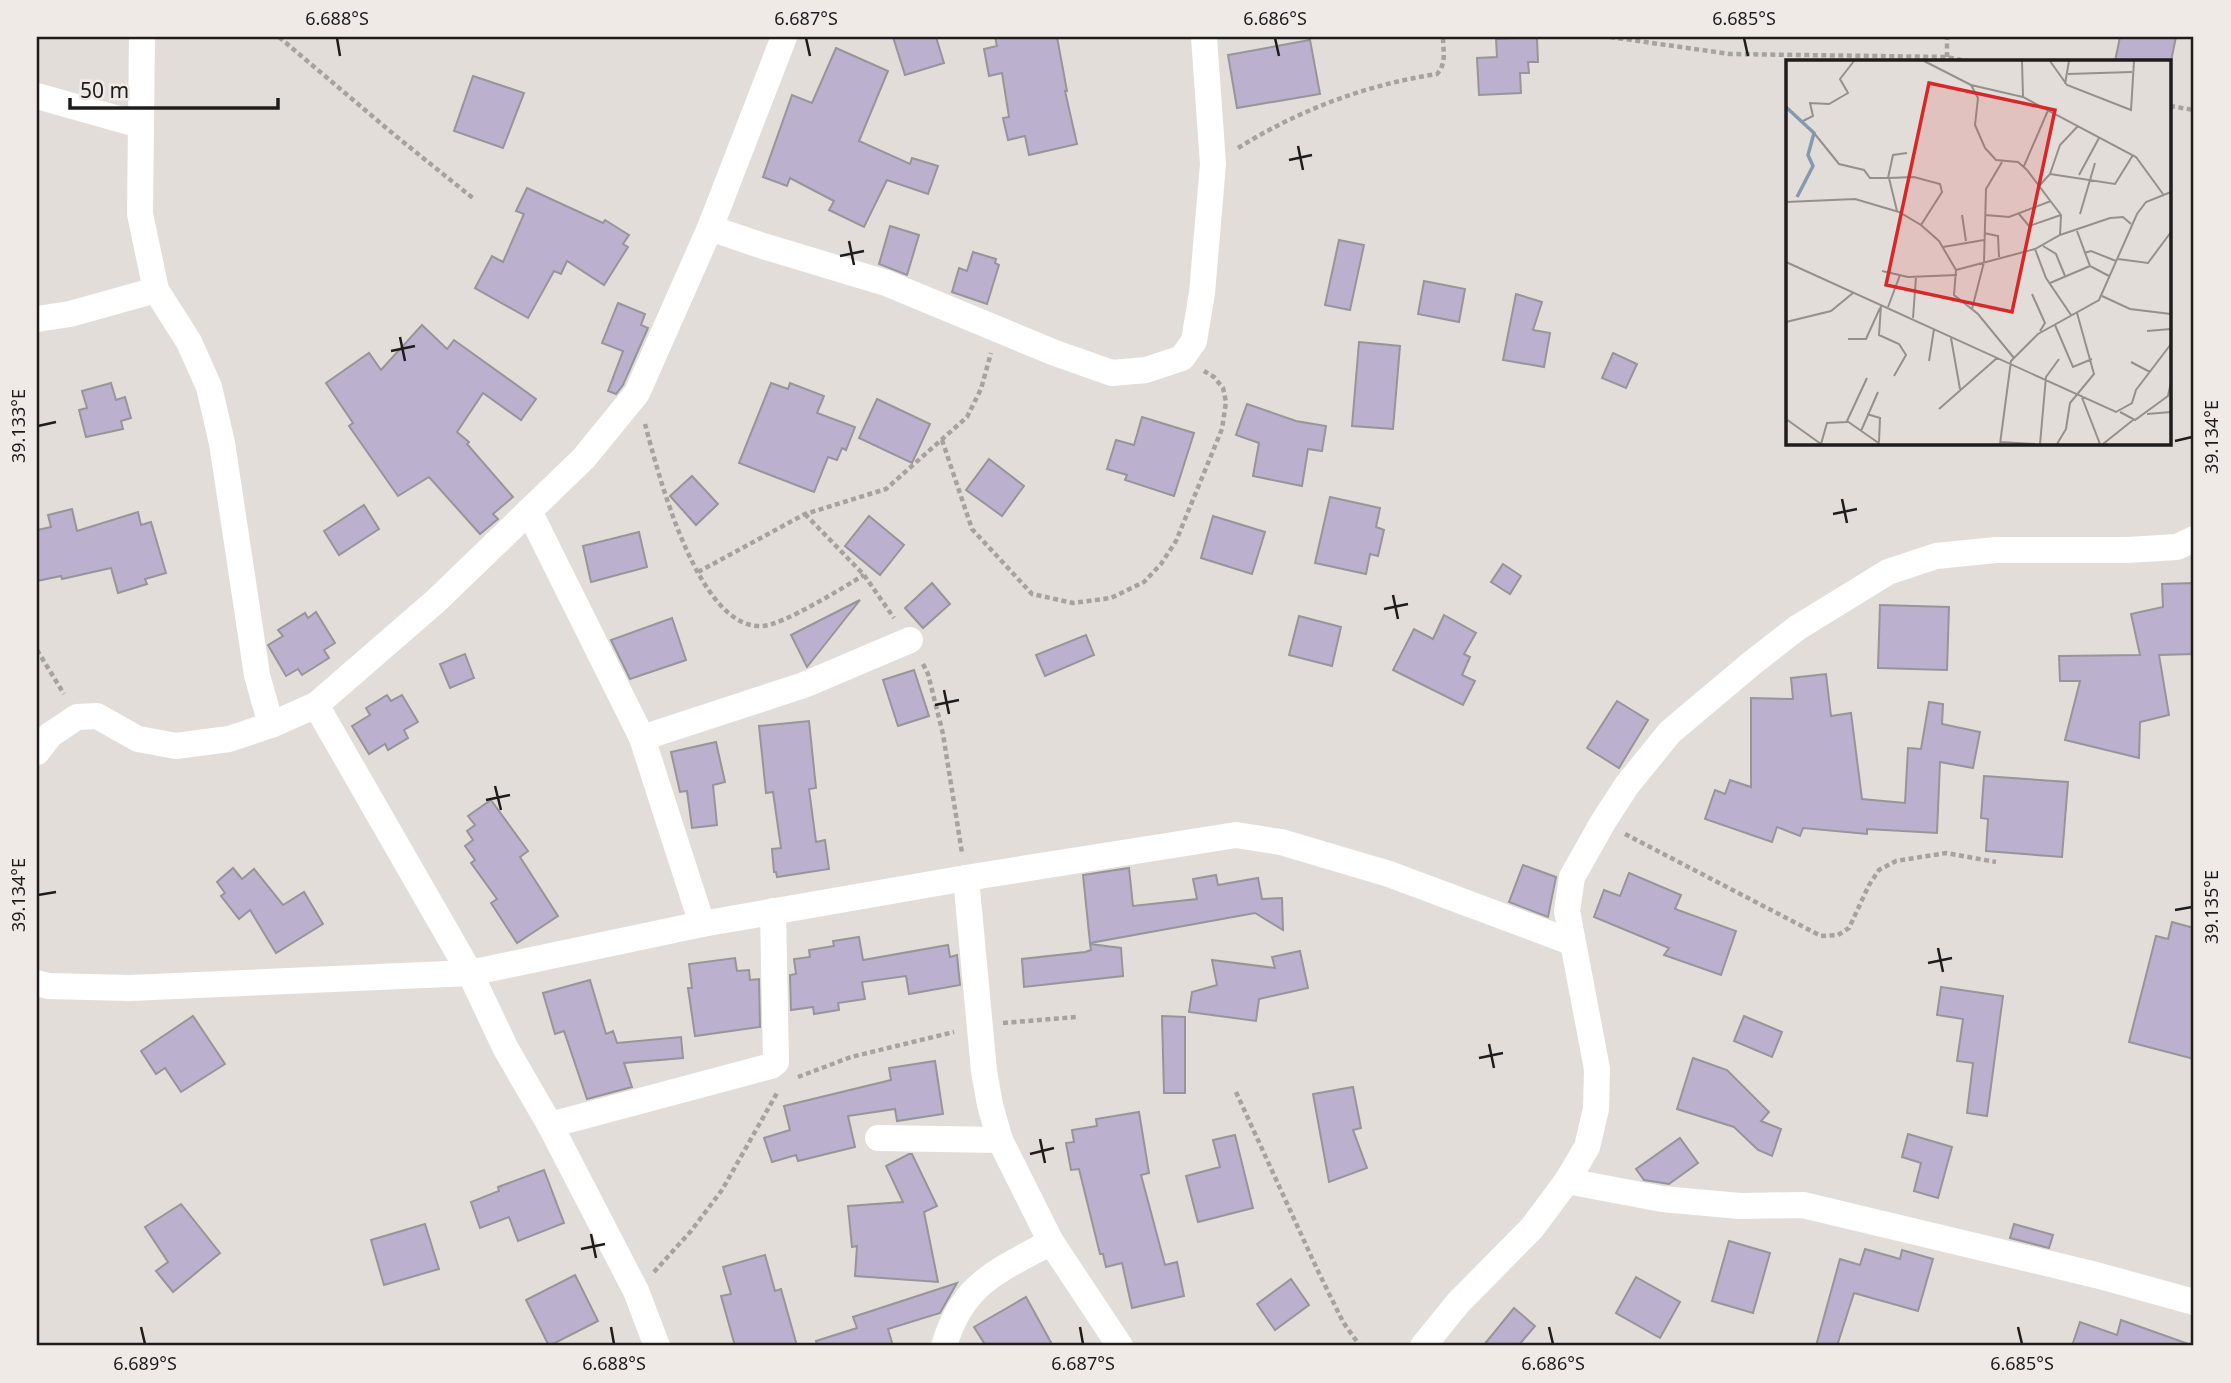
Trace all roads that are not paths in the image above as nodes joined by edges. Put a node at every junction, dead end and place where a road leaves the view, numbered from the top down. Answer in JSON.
{"nodes":[{"id":1,"x":142,"y":37,"type":"edge"},
{"id":2,"x":784,"y":37,"type":"edge"},
{"id":3,"x":1204,"y":37,"type":"edge"},
{"id":4,"x":37,"y":96,"type":"edge"},
{"id":5,"x":140,"y":125,"type":"junction"},
{"id":6,"x":710,"y":228,"type":"junction"},
{"id":7,"x":156,"y":290,"type":"junction"},
{"id":8,"x":37,"y":319,"type":"edge"},
{"id":9,"x":529,"y":511,"type":"junction"},
{"id":10,"x":2194,"y":539,"type":"edge"},
{"id":11,"x":910,"y":640,"type":"road end"},
{"id":12,"x":316,"y":705,"type":"junction"},
{"id":13,"x":271,"y":725,"type":"junction"},
{"id":14,"x":642,"y":738,"type":"junction"},
{"id":15,"x":37,"y":752,"type":"edge"},
{"id":16,"x":966,"y":878,"type":"junction"},
{"id":17,"x":773,"y":911,"type":"junction"},
{"id":18,"x":702,"y":924,"type":"junction"},
{"id":19,"x":1571,"y":942,"type":"junction"},
{"id":20,"x":470,"y":973,"type":"junction"},
{"id":21,"x":37,"y":983,"type":"edge"},
{"id":22,"x":550,"y":1125,"type":"junction"},
{"id":23,"x":878,"y":1138,"type":"dead end"},
{"id":24,"x":1000,"y":1140,"type":"junction"},
{"id":25,"x":1567,"y":1181,"type":"junction"},
{"id":26,"x":1051,"y":1242,"type":"junction"},
{"id":27,"x":2194,"y":1302,"type":"edge"},
{"id":28,"x":657,"y":1346,"type":"edge"},
{"id":29,"x":944,"y":1346,"type":"edge"},
{"id":30,"x":1120,"y":1346,"type":"edge"},
{"id":31,"x":1423,"y":1346,"type":"edge"}],
"edges":[{"from":1,"to":5,"type":"street"},
{"from":2,"to":6,"type":"street"},
{"from":3,"to":6,"type":"street"},
{"from":4,"to":5,"type":"street"},
{"from":5,"to":7,"type":"street"},
{"from":6,"to":9,"type":"street"},
{"from":7,"to":8,"type":"street"},
{"from":7,"to":13,"type":"street"},
{"from":9,"to":12,"type":"street"},
{"from":9,"to":14,"type":"street"},
{"from":10,"to":19,"type":"street"},
{"from":11,"to":14,"type":"street"},
{"from":12,"to":13,"type":"street"},
{"from":12,"to":20,"type":"street"},
{"from":13,"to":15,"type":"street"},
{"from":14,"to":18,"type":"street"},
{"from":16,"to":17,"type":"street"},
{"from":16,"to":19,"type":"street"},
{"from":16,"to":24,"type":"street"},
{"from":17,"to":18,"type":"street"},
{"from":17,"to":22,"type":"street"},
{"from":18,"to":20,"type":"street"},
{"from":19,"to":25,"type":"street"},
{"from":20,"to":21,"type":"street"},
{"from":20,"to":22,"type":"street"},
{"from":22,"to":28,"type":"street"},
{"from":23,"to":24,"type":"street"},
{"from":24,"to":26,"type":"street"},
{"from":25,"to":27,"type":"street"},
{"from":25,"to":31,"type":"street"},
{"from":26,"to":29,"type":"street"},
{"from":26,"to":30,"type":"street"}]}
